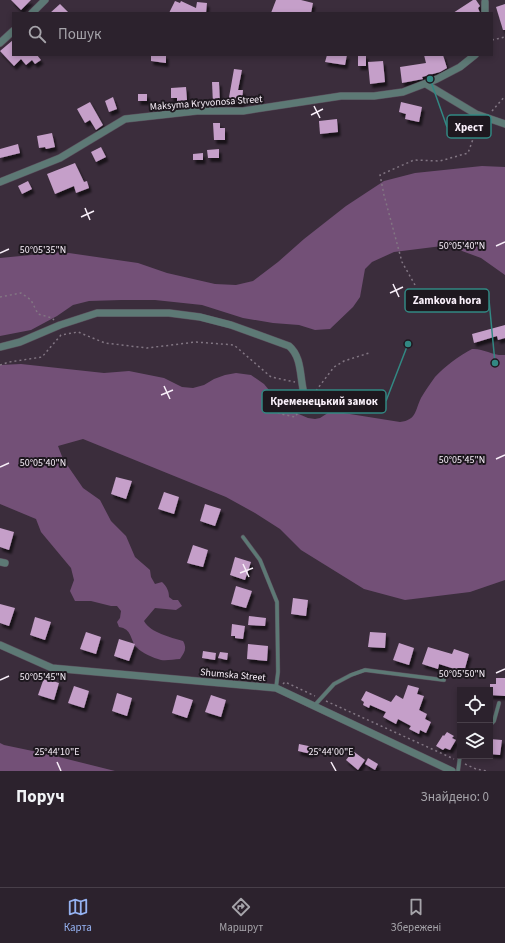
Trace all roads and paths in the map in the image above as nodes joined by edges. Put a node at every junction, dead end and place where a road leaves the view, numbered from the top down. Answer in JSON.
{"nodes":[{"id":1,"x":45,"y":0,"type":"edge"},
{"id":2,"x":485,"y":2,"type":"dead end"},
{"id":3,"x":33,"y":12,"type":"edge"},
{"id":4,"x":485,"y":12,"type":"edge"},
{"id":5,"x":12,"y":32,"type":"edge"},
{"id":6,"x":505,"y":37,"type":"edge"},
{"id":7,"x":493,"y":40,"type":"edge"},
{"id":8,"x":0,"y":43,"type":"edge"},
{"id":9,"x":474,"y":56,"type":"edge"},
{"id":10,"x":426,"y":84,"type":"junction"},
{"id":11,"x":505,"y":124,"type":"edge"},
{"id":12,"x":477,"y":128,"type":"dead end"},
{"id":13,"x":0,"y":182,"type":"edge"},
{"id":14,"x":415,"y":286,"type":"dead end"},
{"id":15,"x":0,"y":297,"type":"edge"},
{"id":16,"x":60,"y":326,"type":"junction"},
{"id":17,"x":0,"y":347,"type":"edge"},
{"id":18,"x":369,"y":353,"type":"dead end"},
{"id":19,"x":0,"y":365,"type":"edge"},
{"id":20,"x":303,"y":386,"type":"junction"},
{"id":21,"x":310,"y":395,"type":"junction"},
{"id":22,"x":273,"y":410,"type":"dead end"},
{"id":23,"x":243,"y":537,"type":"dead end"},
{"id":24,"x":0,"y":645,"type":"edge"},
{"id":25,"x":444,"y":680,"type":"dead end"},
{"id":26,"x":276,"y":688,"type":"junction"},
{"id":27,"x":321,"y":698,"type":"junction"},
{"id":28,"x":499,"y":703,"type":"dead end"},
{"id":29,"x":314,"y":706,"type":"junction"},
{"id":30,"x":492,"y":723,"type":"edge"},
{"id":31,"x":460,"y":759,"type":"edge"},
{"id":32,"x":459,"y":762,"type":"junction"},
{"id":33,"x":452,"y":771,"type":"edge"},
{"id":34,"x":458,"y":771,"type":"edge"},
{"id":35,"x":487,"y":771,"type":"edge"}],
"edges":[{"from":1,"to":3,"type":"street"},
{"from":2,"to":4,"type":"street"},
{"from":5,"to":8,"type":"street"},
{"from":6,"to":7,"type":"path"},
{"from":9,"to":10,"type":"street","name":"Maksyma Kryvonosa Street"},
{"from":10,"to":11,"type":"street"},
{"from":10,"to":13,"type":"street","name":"Maksyma Kryvonosa Street"},
{"from":12,"to":14,"type":"path"},
{"from":15,"to":16,"type":"path"},
{"from":16,"to":17,"type":"street"},
{"from":16,"to":20,"type":"street"},
{"from":18,"to":21,"type":"path"},
{"from":19,"to":20,"type":"path"},
{"from":20,"to":21,"type":"path"},
{"from":21,"to":22,"type":"path"},
{"from":23,"to":26,"type":"lane"},
{"from":24,"to":26,"type":"street","name":"Shumska Street"},
{"from":25,"to":27,"type":"lane"},
{"from":26,"to":27,"type":"path"},
{"from":26,"to":29,"type":"street","name":"Shumska Street"},
{"from":27,"to":29,"type":"lane"},
{"from":27,"to":32,"type":"path"},
{"from":28,"to":30,"type":"lane"},
{"from":29,"to":33,"type":"street","name":"Shumska Street"},
{"from":31,"to":32,"type":"lane"},
{"from":32,"to":34,"type":"lane"},
{"from":32,"to":35,"type":"path"}]}
